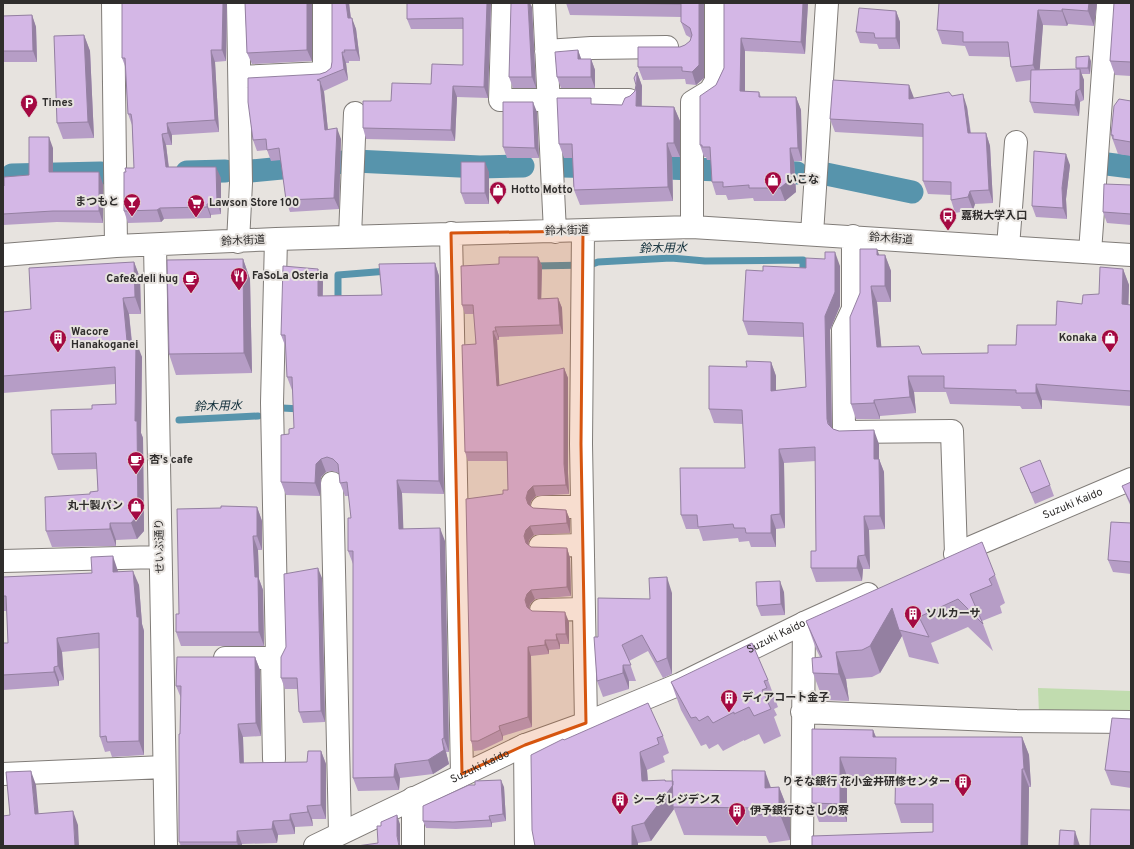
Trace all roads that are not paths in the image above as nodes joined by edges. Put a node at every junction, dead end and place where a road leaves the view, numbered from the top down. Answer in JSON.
{"nodes":[{"id":1,"x":113,"y":3,"type":"edge"},
{"id":2,"x":238,"y":3,"type":"edge"},
{"id":3,"x":324,"y":3,"type":"edge"},
{"id":4,"x":503,"y":3,"type":"edge"},
{"id":5,"x":544,"y":3,"type":"edge"},
{"id":6,"x":716,"y":3,"type":"edge"},
{"id":7,"x":828,"y":3,"type":"edge"},
{"id":8,"x":1108,"y":3,"type":"edge"},
{"id":9,"x":684,"y":47,"type":"edge"},
{"id":10,"x":546,"y":51,"type":"junction"},
{"id":11,"x":240,"y":77,"type":"junction"},
{"id":12,"x":549,"y":100,"type":"junction"},
{"id":13,"x":629,"y":100,"type":"edge"},
{"id":14,"x":355,"y":114,"type":"dead end"},
{"id":15,"x":1016,"y":142,"type":"dead end"},
{"id":16,"x":692,"y":227,"type":"junction"},
{"id":17,"x":583,"y":231,"type":"junction"},
{"id":18,"x":555,"y":232,"type":"junction"},
{"id":19,"x":451,"y":233,"type":"junction"},
{"id":20,"x":812,"y":234,"type":"junction"},
{"id":21,"x":350,"y":236,"type":"junction"},
{"id":22,"x":853,"y":236,"type":"junction"},
{"id":23,"x":276,"y":239,"type":"junction"},
{"id":24,"x":238,"y":242,"type":"junction"},
{"id":25,"x":155,"y":245,"type":"junction"},
{"id":26,"x":116,"y":246,"type":"junction"},
{"id":27,"x":1008,"y":247,"type":"junction"},
{"id":28,"x":1090,"y":252,"type":"junction"},
{"id":29,"x":3,"y":255,"type":"edge"},
{"id":30,"x":1131,"y":255,"type":"edge"},
{"id":31,"x":1131,"y":479,"type":"edge"},
{"id":32,"x":332,"y":483,"type":"dead end"},
{"id":33,"x":542,"y":507,"type":"edge"},
{"id":34,"x":582,"y":507,"type":"junction"},
{"id":35,"x":582,"y":545,"type":"junction"},
{"id":36,"x":540,"y":546,"type":"edge"},
{"id":37,"x":956,"y":554,"type":"junction"},
{"id":38,"x":160,"y":557,"type":"junction"},
{"id":39,"x":3,"y":560,"type":"edge"},
{"id":40,"x":934,"y":564,"type":"edge"},
{"id":41,"x":883,"y":587,"type":"edge"},
{"id":42,"x":583,"y":609,"type":"junction"},
{"id":43,"x":541,"y":610,"type":"edge"},
{"id":44,"x":804,"y":622,"type":"junction"},
{"id":45,"x":162,"y":658,"type":"junction"},
{"id":46,"x":272,"y":658,"type":"junction"},
{"id":47,"x":802,"y":712,"type":"junction"},
{"id":48,"x":1131,"y":722,"type":"edge"},
{"id":49,"x":586,"y":723,"type":"junction"},
{"id":50,"x":525,"y":745,"type":"junction"},
{"id":51,"x":274,"y":758,"type":"dead end"},
{"id":52,"x":164,"y":767,"type":"junction"},
{"id":53,"x":3,"y":770,"type":"edge"},
{"id":54,"x":3,"y":774,"type":"edge"},
{"id":55,"x":462,"y":774,"type":"junction"},
{"id":56,"x":413,"y":798,"type":"junction"},
{"id":57,"x":340,"y":833,"type":"junction"},
{"id":58,"x":166,"y":846,"type":"edge"},
{"id":59,"x":315,"y":846,"type":"edge"},
{"id":60,"x":413,"y":846,"type":"edge"},
{"id":61,"x":526,"y":846,"type":"edge"},
{"id":62,"x":802,"y":846,"type":"edge"}],
"edges":[{"from":1,"to":26,"type":"street"},
{"from":2,"to":11,"type":"street"},
{"from":3,"to":11,"type":"street"},
{"from":4,"to":12,"type":"street"},
{"from":5,"to":10,"type":"street"},
{"from":6,"to":16,"type":"street"},
{"from":7,"to":20,"type":"street"},
{"from":8,"to":28,"type":"street"},
{"from":9,"to":10,"type":"street"},
{"from":10,"to":12,"type":"street"},
{"from":11,"to":24,"type":"street"},
{"from":12,"to":13,"type":"street"},
{"from":12,"to":18,"type":"street"},
{"from":14,"to":21,"type":"street"},
{"from":15,"to":27,"type":"street"},
{"from":16,"to":17,"type":"street","name":"鈴木街道"},
{"from":16,"to":20,"type":"street","name":"鈴木街道"},
{"from":17,"to":18,"type":"street","name":"鈴木街道"},
{"from":17,"to":34,"type":"street"},
{"from":18,"to":19,"type":"street","name":"鈴木街道"},
{"from":19,"to":21,"type":"street","name":"鈴木街道"},
{"from":19,"to":55,"type":"street"},
{"from":20,"to":22,"type":"street","name":"鈴木街道"},
{"from":21,"to":23,"type":"street","name":"鈴木街道"},
{"from":22,"to":27,"type":"street","name":"鈴木街道"},
{"from":22,"to":37,"type":"street"},
{"from":23,"to":24,"type":"street","name":"鈴木街道"},
{"from":23,"to":46,"type":"street"},
{"from":24,"to":25,"type":"street","name":"鈴木街道"},
{"from":25,"to":26,"type":"street","name":"鈴木街道"},
{"from":25,"to":38,"type":"street","name":"せいぶ通り"},
{"from":26,"to":29,"type":"street","name":"鈴木街道"},
{"from":27,"to":28,"type":"street","name":"鈴木街道"},
{"from":28,"to":30,"type":"street","name":"鈴木街道"},
{"from":31,"to":37,"type":"street","name":"Suzuki Kaido"},
{"from":32,"to":57,"type":"street"},
{"from":33,"to":34,"type":"street"},
{"from":34,"to":35,"type":"street"},
{"from":35,"to":36,"type":"street"},
{"from":35,"to":42,"type":"street"},
{"from":37,"to":40,"type":"street","name":"Suzuki Kaido"},
{"from":38,"to":39,"type":"street"},
{"from":38,"to":45,"type":"street","name":"せいぶ通り"},
{"from":41,"to":44,"type":"street","name":"Suzuki Kaido"},
{"from":42,"to":43,"type":"street"},
{"from":42,"to":49,"type":"street"},
{"from":44,"to":47,"type":"street"},
{"from":44,"to":49,"type":"street","name":"Suzuki Kaido"},
{"from":45,"to":46,"type":"street"},
{"from":45,"to":52,"type":"street","name":"せいぶ通り"},
{"from":46,"to":51,"type":"street"},
{"from":47,"to":48,"type":"street"},
{"from":47,"to":62,"type":"street"},
{"from":49,"to":50,"type":"street","name":"Suzuki Kaido"},
{"from":50,"to":55,"type":"street","name":"Suzuki Kaido"},
{"from":50,"to":61,"type":"street"},
{"from":52,"to":54,"type":"street"},
{"from":52,"to":58,"type":"street","name":"せいぶ通り"},
{"from":53,"to":54,"type":"street"},
{"from":55,"to":56,"type":"street","name":"Suzuki Kaido"},
{"from":56,"to":57,"type":"street","name":"Suzuki Kaido"},
{"from":56,"to":60,"type":"street"},
{"from":57,"to":59,"type":"street","name":"Suzuki Kaido"}]}
